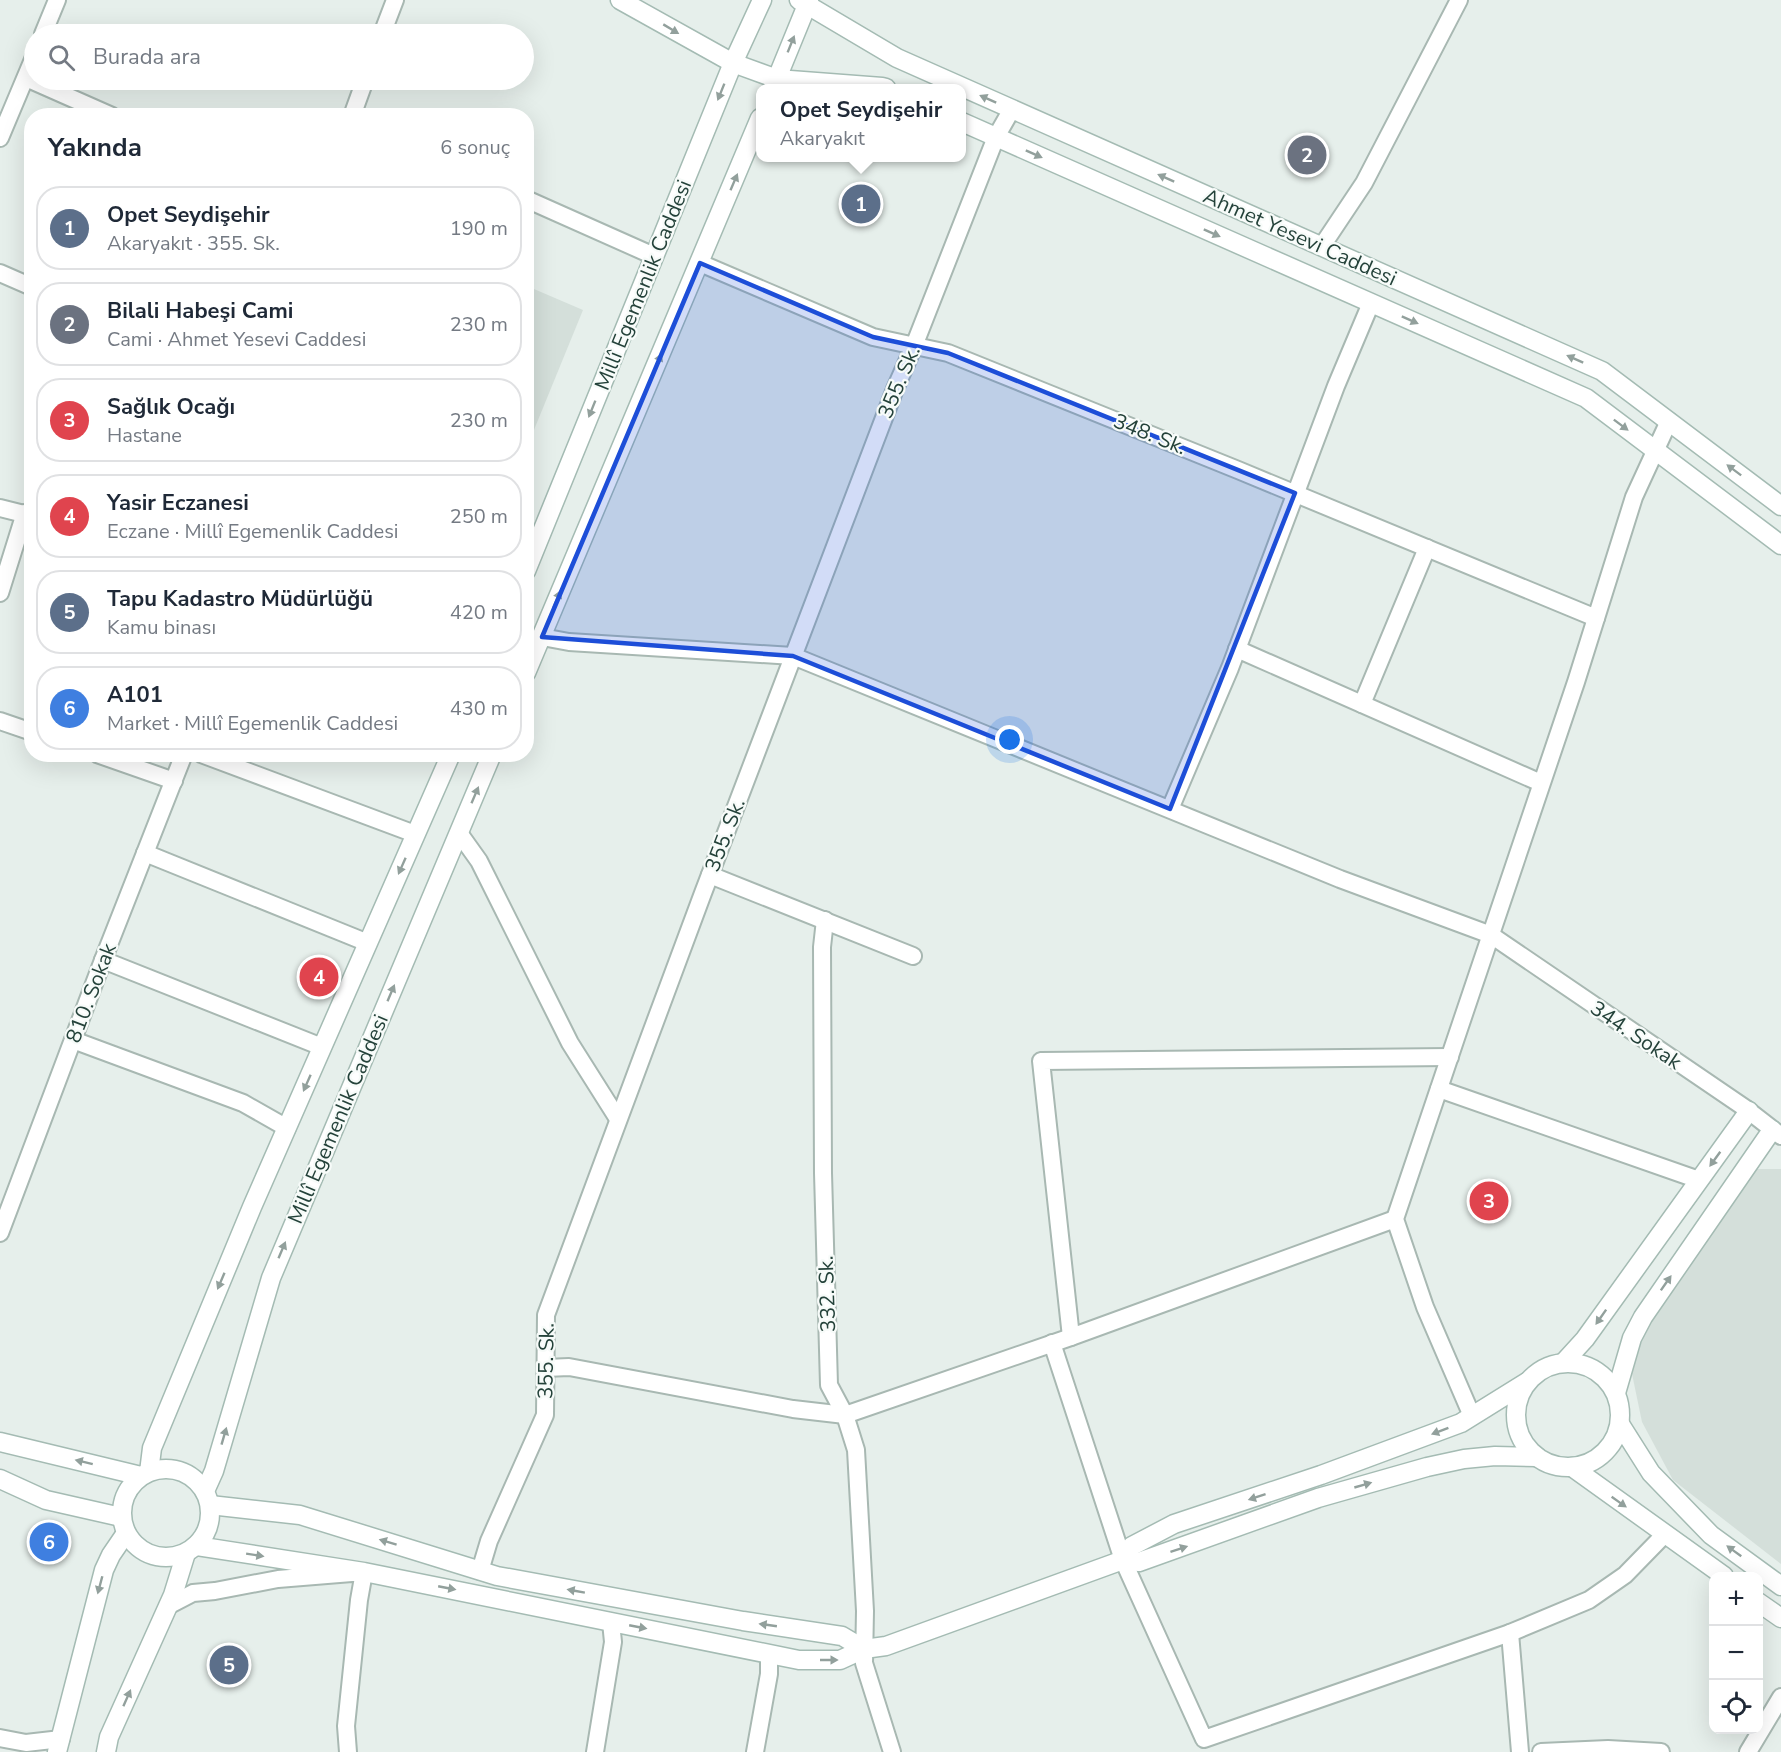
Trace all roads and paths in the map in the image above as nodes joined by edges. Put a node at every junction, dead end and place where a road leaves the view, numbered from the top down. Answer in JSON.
{"nodes":[{"id":1,"x":57,"y":0,"type":"edge"},
{"id":2,"x":395,"y":0,"type":"edge"},
{"id":3,"x":620,"y":0,"type":"edge"},
{"id":4,"x":762,"y":0,"type":"edge"},
{"id":5,"x":1459,"y":0,"type":"edge"},
{"id":6,"x":805,"y":1,"type":"edge"},
{"id":7,"x":48,"y":24,"type":"edge"},
{"id":8,"x":386,"y":24,"type":"edge"},
{"id":9,"x":733,"y":63,"type":"junction"},
{"id":10,"x":24,"y":83,"type":"edge"},
{"id":11,"x":775,"y":84,"type":"edge"},
{"id":12,"x":956,"y":84,"type":"edge"},
{"id":13,"x":966,"y":89,"type":"edge"},
{"id":14,"x":53,"y":90,"type":"edge"},
{"id":15,"x":361,"y":90,"type":"edge"},
{"id":16,"x":94,"y":108,"type":"edge"},
{"id":17,"x":355,"y":108,"type":"edge"},
{"id":18,"x":1012,"y":109,"type":"junction"},
{"id":19,"x":966,"y":124,"type":"edge"},
{"id":20,"x":756,"y":128,"type":"edge"},
{"id":21,"x":996,"y":137,"type":"junction"},
{"id":22,"x":0,"y":138,"type":"edge"},
{"id":23,"x":534,"y":203,"type":"edge"},
{"id":24,"x":1322,"y":246,"type":"junction"},
{"id":25,"x":654,"y":256,"type":"junction"},
{"id":26,"x":700,"y":262,"type":"junction"},
{"id":27,"x":0,"y":273,"type":"edge"},
{"id":28,"x":24,"y":284,"type":"edge"},
{"id":29,"x":1371,"y":303,"type":"junction"},
{"id":30,"x":914,"y":346,"type":"junction"},
{"id":31,"x":1669,"y":421,"type":"junction"},
{"id":32,"x":1655,"y":450,"type":"junction"},
{"id":33,"x":1295,"y":493,"type":"junction"},
{"id":34,"x":1781,"y":506,"type":"edge"},
{"id":35,"x":0,"y":508,"type":"edge"},
{"id":36,"x":24,"y":514,"type":"edge"},
{"id":37,"x":24,"y":526,"type":"edge"},
{"id":38,"x":1781,"y":546,"type":"edge"},
{"id":39,"x":1427,"y":548,"type":"junction"},
{"id":40,"x":534,"y":551,"type":"edge"},
{"id":41,"x":0,"y":593,"type":"edge"},
{"id":42,"x":1596,"y":618,"type":"junction"},
{"id":43,"x":542,"y":637,"type":"junction"},
{"id":44,"x":1237,"y":649,"type":"junction"},
{"id":45,"x":534,"y":655,"type":"edge"},
{"id":46,"x":793,"y":656,"type":"junction"},
{"id":47,"x":1362,"y":704,"type":"junction"},
{"id":48,"x":0,"y":721,"type":"edge"},
{"id":49,"x":24,"y":729,"type":"edge"},
{"id":50,"x":120,"y":762,"type":"edge"},
{"id":51,"x":181,"y":762,"type":"edge"},
{"id":52,"x":222,"y":762,"type":"edge"},
{"id":53,"x":448,"y":762,"type":"edge"},
{"id":54,"x":489,"y":762,"type":"edge"},
{"id":55,"x":174,"y":781,"type":"junction"},
{"id":56,"x":1541,"y":783,"type":"junction"},
{"id":57,"x":1170,"y":809,"type":"junction"},
{"id":58,"x":459,"y":833,"type":"junction"},
{"id":59,"x":416,"y":834,"type":"junction"},
{"id":60,"x":145,"y":853,"type":"junction"},
{"id":61,"x":710,"y":875,"type":"junction"},
{"id":62,"x":825,"y":920,"type":"junction"},
{"id":63,"x":1491,"y":935,"type":"junction"},
{"id":64,"x":368,"y":943,"type":"junction"},
{"id":65,"x":913,"y":956,"type":"dead end"},
{"id":66,"x":103,"y":960,"type":"junction"},
{"id":67,"x":73,"y":1040,"type":"junction"},
{"id":68,"x":322,"y":1047,"type":"junction"},
{"id":69,"x":1450,"y":1057,"type":"junction"},
{"id":70,"x":1439,"y":1089,"type":"junction"},
{"id":71,"x":1749,"y":1111,"type":"junction"},
{"id":72,"x":618,"y":1119,"type":"junction"},
{"id":73,"x":287,"y":1128,"type":"junction"},
{"id":74,"x":1777,"y":1133,"type":"edge"},
{"id":75,"x":1699,"y":1180,"type":"junction"},
{"id":76,"x":7,"y":1197,"type":"edge"},
{"id":77,"x":1395,"y":1219,"type":"junction"},
{"id":78,"x":0,"y":1233,"type":"edge"},
{"id":79,"x":1071,"y":1337,"type":"junction"},
{"id":80,"x":1052,"y":1343,"type":"junction"},
{"id":81,"x":1564,"y":1362,"type":"junction"},
{"id":82,"x":546,"y":1368,"type":"junction"},
{"id":83,"x":1527,"y":1382,"type":"junction"},
{"id":84,"x":1616,"y":1393,"type":"junction"},
{"id":85,"x":845,"y":1415,"type":"junction"},
{"id":86,"x":1472,"y":1416,"type":"junction"},
{"id":87,"x":1620,"y":1424,"type":"junction"},
{"id":88,"x":0,"y":1442,"type":"edge"},
{"id":89,"x":1537,"y":1457,"type":"junction"},
{"id":90,"x":1572,"y":1467,"type":"junction"},
{"id":91,"x":145,"y":1474,"type":"junction"},
{"id":92,"x":0,"y":1479,"type":"edge"},
{"id":93,"x":207,"y":1498,"type":"junction"},
{"id":94,"x":124,"y":1525,"type":"junction"},
{"id":95,"x":1665,"y":1534,"type":"junction"},
{"id":96,"x":192,"y":1549,"type":"junction"},
{"id":97,"x":1123,"y":1560,"type":"junction"},
{"id":98,"x":480,"y":1571,"type":"junction"},
{"id":99,"x":364,"y":1572,"type":"junction"},
{"id":100,"x":1718,"y":1572,"type":"edge"},
{"id":101,"x":1781,"y":1586,"type":"edge"},
{"id":102,"x":1763,"y":1605,"type":"edge"},
{"id":103,"x":168,"y":1606,"type":"junction"},
{"id":104,"x":1781,"y":1618,"type":"edge"},
{"id":105,"x":611,"y":1622,"type":"junction"},
{"id":106,"x":1510,"y":1633,"type":"junction"},
{"id":107,"x":769,"y":1654,"type":"junction"},
{"id":108,"x":864,"y":1656,"type":"junction"},
{"id":109,"x":1781,"y":1697,"type":"edge"},
{"id":110,"x":0,"y":1738,"type":"edge"},
{"id":111,"x":59,"y":1745,"type":"edge"},
{"id":112,"x":1204,"y":1745,"type":"edge"},
{"id":113,"x":106,"y":1752,"type":"edge"},
{"id":114,"x":348,"y":1752,"type":"edge"},
{"id":115,"x":595,"y":1752,"type":"edge"},
{"id":116,"x":755,"y":1752,"type":"edge"},
{"id":117,"x":892,"y":1752,"type":"edge"},
{"id":118,"x":1520,"y":1752,"type":"edge"},
{"id":119,"x":1541,"y":1752,"type":"edge"},
{"id":120,"x":1660,"y":1752,"type":"edge"},
{"id":121,"x":1748,"y":1752,"type":"edge"}],
"edges":[{"from":1,"to":7,"type":"street"},
{"from":2,"to":8,"type":"street"},
{"from":3,"to":9,"type":"street","one_way":true},
{"from":4,"to":9,"type":"street","name":"Millî Egemenlik Caddesi"},
{"from":5,"to":24,"type":"street"},
{"from":11,"to":6,"type":"street","one_way":true},
{"from":12,"to":6,"type":"street","name":"Ahmet Yesevi Caddesi","one_way":true},
{"from":9,"to":11,"type":"street"},
{"from":9,"to":25,"type":"street","name":"Millî Egemenlik Caddesi","one_way":true},
{"from":10,"to":22,"type":"street"},
{"from":18,"to":13,"type":"street","name":"Ahmet Yesevi Caddesi","one_way":true},
{"from":14,"to":16,"type":"street"},
{"from":15,"to":17,"type":"street"},
{"from":18,"to":21,"type":"street","name":"355. Sk."},
{"from":24,"to":18,"type":"street","name":"Ahmet Yesevi Caddesi","one_way":true},
{"from":19,"to":21,"type":"street","name":"Ahmet Yesevi Caddesi"},
{"from":26,"to":20,"type":"street","name":"Millî Egemenlik Caddesi","one_way":true},
{"from":21,"to":29,"type":"street","name":"Ahmet Yesevi Caddesi","one_way":true},
{"from":21,"to":30,"type":"street","name":"355. Sk."},
{"from":23,"to":25,"type":"street"},
{"from":31,"to":24,"type":"street","name":"Ahmet Yesevi Caddesi","one_way":true},
{"from":25,"to":40,"type":"street","name":"Millî Egemenlik Caddesi","one_way":true},
{"from":26,"to":30,"type":"street","name":"348. Sk."},
{"from":43,"to":26,"type":"street","name":"Millî Egemenlik Caddesi","one_way":true},
{"from":27,"to":28,"type":"street"},
{"from":29,"to":32,"type":"street","name":"Ahmet Yesevi Caddesi","one_way":true},
{"from":29,"to":33,"type":"street"},
{"from":30,"to":33,"type":"street","name":"348. Sk."},
{"from":30,"to":46,"type":"street","name":"355. Sk."},
{"from":31,"to":32,"type":"street"},
{"from":34,"to":31,"type":"street","name":"Ahmet Yesevi Caddesi","one_way":true},
{"from":32,"to":38,"type":"street","name":"Ahmet Yesevi Caddesi"},
{"from":32,"to":42,"type":"street"},
{"from":33,"to":39,"type":"street","name":"348. Sk."},
{"from":33,"to":44,"type":"street"},
{"from":35,"to":36,"type":"street"},
{"from":37,"to":41,"type":"street"},
{"from":39,"to":42,"type":"street","name":"348. Sk."},
{"from":39,"to":47,"type":"street"},
{"from":42,"to":56,"type":"street"},
{"from":43,"to":45,"type":"street","name":"Millî Egemenlik Caddesi"},
{"from":43,"to":46,"type":"street","name":"344. Sokak"},
{"from":44,"to":47,"type":"street"},
{"from":44,"to":57,"type":"street"},
{"from":46,"to":57,"type":"street","name":"344. Sokak"},
{"from":46,"to":61,"type":"street","name":"355. Sk."},
{"from":47,"to":56,"type":"street"},
{"from":48,"to":49,"type":"street"},
{"from":50,"to":55,"type":"street"},
{"from":51,"to":55,"type":"street","name":"810. Sokak"},
{"from":52,"to":59,"type":"street"},
{"from":53,"to":59,"type":"street","name":"Millî Egemenlik Caddesi"},
{"from":58,"to":54,"type":"street","name":"Millî Egemenlik Caddesi","one_way":true},
{"from":55,"to":60,"type":"street","name":"810. Sokak"},
{"from":56,"to":63,"type":"street"},
{"from":57,"to":63,"type":"street","name":"344. Sokak"},
{"from":58,"to":72,"type":"street"},
{"from":93,"to":58,"type":"street","name":"Millî Egemenlik Caddesi","one_way":true},
{"from":59,"to":64,"type":"street","name":"Millî Egemenlik Caddesi","one_way":true},
{"from":60,"to":64,"type":"street"},
{"from":60,"to":66,"type":"street","name":"810. Sokak"},
{"from":61,"to":62,"type":"street"},
{"from":61,"to":72,"type":"street","name":"355. Sk."},
{"from":62,"to":65,"type":"street"},
{"from":62,"to":85,"type":"street","name":"332. Sk."},
{"from":63,"to":69,"type":"street"},
{"from":63,"to":71,"type":"street","name":"344. Sokak"},
{"from":64,"to":68,"type":"street","name":"Millî Egemenlik Caddesi"},
{"from":66,"to":67,"type":"street","name":"810. Sokak"},
{"from":66,"to":68,"type":"street"},
{"from":67,"to":73,"type":"street"},
{"from":67,"to":76,"type":"street","name":"810. Sokak"},
{"from":68,"to":73,"type":"street","name":"Millî Egemenlik Caddesi","one_way":true},
{"from":69,"to":70,"type":"street"},
{"from":69,"to":79,"type":"street"},
{"from":70,"to":75,"type":"street"},
{"from":70,"to":77,"type":"street"},
{"from":71,"to":74,"type":"street","name":"344. Sokak"},
{"from":71,"to":75,"type":"street","one_way":true},
{"from":72,"to":82,"type":"street","name":"355. Sk."},
{"from":73,"to":91,"type":"street","name":"Millî Egemenlik Caddesi","one_way":true},
{"from":84,"to":74,"type":"street","one_way":true},
{"from":75,"to":81,"type":"street","one_way":true},
{"from":76,"to":78,"type":"street","name":"810. Sokak"},
{"from":77,"to":79,"type":"street"},
{"from":77,"to":86,"type":"street"},
{"from":79,"to":80,"type":"street"},
{"from":80,"to":85,"type":"street"},
{"from":80,"to":97,"type":"street"},
{"from":81,"to":83,"type":"street"},
{"from":81,"to":84,"type":"street"},
{"from":82,"to":85,"type":"street"},
{"from":82,"to":98,"type":"street","name":"355. Sk."},
{"from":83,"to":86,"type":"street"},
{"from":83,"to":89,"type":"street"},
{"from":84,"to":87,"type":"street"},
{"from":85,"to":108,"type":"street","name":"332. Sk."},
{"from":86,"to":97,"type":"street","one_way":true},
{"from":87,"to":90,"type":"street"},
{"from":101,"to":87,"type":"street","one_way":true},
{"from":91,"to":88,"type":"street","one_way":true},
{"from":89,"to":90,"type":"street"},
{"from":97,"to":89,"type":"street","one_way":true},
{"from":90,"to":95,"type":"street","one_way":true},
{"from":91,"to":93,"type":"street"},
{"from":91,"to":94,"type":"street"},
{"from":92,"to":94,"type":"street"},
{"from":93,"to":96,"type":"street"},
{"from":98,"to":93,"type":"street","one_way":true},
{"from":94,"to":96,"type":"street"},
{"from":94,"to":111,"type":"street","one_way":true},
{"from":95,"to":100,"type":"street"},
{"from":95,"to":106,"type":"street"},
{"from":96,"to":99,"type":"street","one_way":true},
{"from":96,"to":103,"type":"street"},
{"from":97,"to":108,"type":"street"},
{"from":97,"to":112,"type":"street"},
{"from":108,"to":98,"type":"street","one_way":true},
{"from":99,"to":103,"type":"street"},
{"from":99,"to":105,"type":"street","one_way":true},
{"from":99,"to":114,"type":"street"},
{"from":102,"to":104,"type":"street"},
{"from":113,"to":103,"type":"street","one_way":true},
{"from":105,"to":107,"type":"street","one_way":true},
{"from":105,"to":115,"type":"street"},
{"from":106,"to":112,"type":"street"},
{"from":106,"to":118,"type":"street"},
{"from":107,"to":108,"type":"street","one_way":true},
{"from":107,"to":116,"type":"street"},
{"from":108,"to":117,"type":"street","name":"332. Sk."},
{"from":109,"to":121,"type":"street"},
{"from":110,"to":111,"type":"street"},
{"from":119,"to":120,"type":"street"}]}
